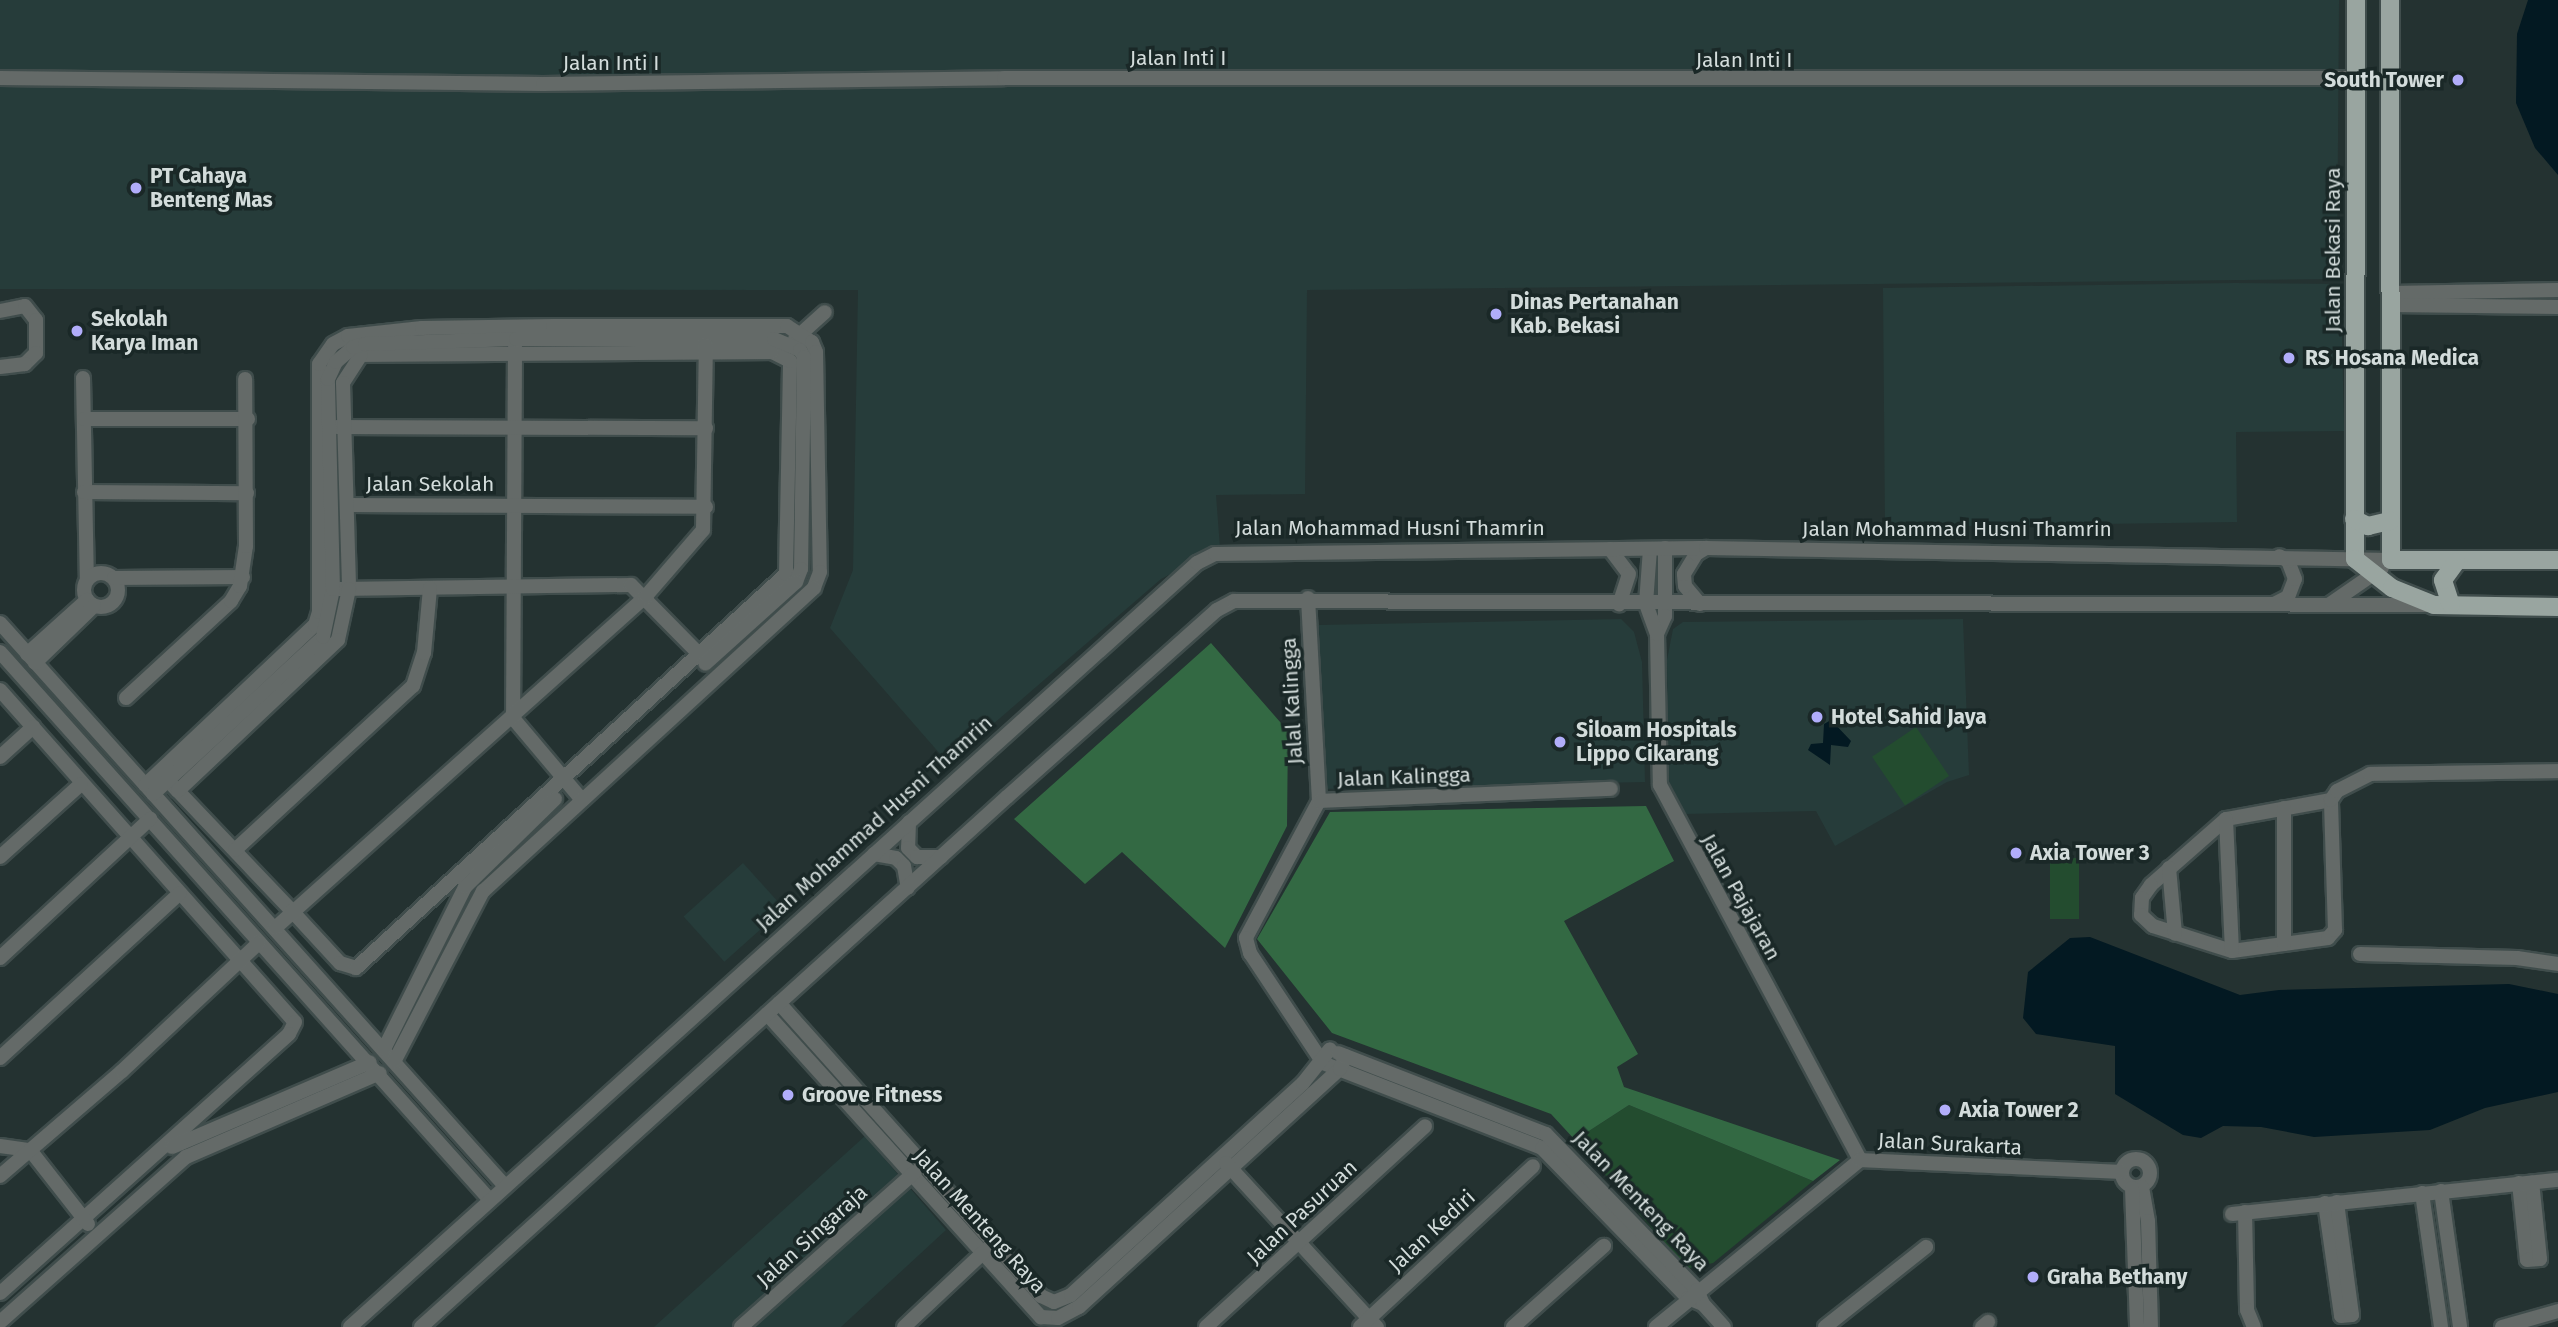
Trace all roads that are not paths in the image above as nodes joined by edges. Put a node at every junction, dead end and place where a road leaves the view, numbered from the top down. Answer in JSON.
{"nodes":[{"id":1,"x":2356,"y":0,"type":"edge"},
{"id":2,"x":2390,"y":0,"type":"edge"},
{"id":3,"x":0,"y":78,"type":"edge"},
{"id":4,"x":2356,"y":78,"type":"junction"},
{"id":5,"x":2558,"y":290,"type":"edge"},
{"id":6,"x":2390,"y":299,"type":"junction"},
{"id":7,"x":2558,"y":307,"type":"edge"},
{"id":8,"x":0,"y":310,"type":"edge"},
{"id":9,"x":825,"y":313,"type":"dead end"},
{"id":10,"x":600,"y":334,"type":"junction"},
{"id":11,"x":421,"y":335,"type":"junction"},
{"id":12,"x":792,"y":343,"type":"junction"},
{"id":13,"x":706,"y":345,"type":"junction"},
{"id":14,"x":515,"y":346,"type":"junction"},
{"id":15,"x":0,"y":367,"type":"edge"},
{"id":16,"x":83,"y":378,"type":"dead end"},
{"id":17,"x":245,"y":379,"type":"dead end"},
{"id":18,"x":84,"y":419,"type":"junction"},
{"id":19,"x":247,"y":419,"type":"junction"},
{"id":20,"x":339,"y":427,"type":"junction"},
{"id":21,"x":513,"y":428,"type":"junction"},
{"id":22,"x":706,"y":428,"type":"junction"},
{"id":23,"x":326,"y":464,"type":"junction"},
{"id":24,"x":84,"y":492,"type":"junction"},
{"id":25,"x":247,"y":493,"type":"junction"},
{"id":26,"x":348,"y":505,"type":"junction"},
{"id":27,"x":513,"y":505,"type":"junction"},
{"id":28,"x":706,"y":507,"type":"junction"},
{"id":29,"x":2354,"y":519,"type":"junction"},
{"id":30,"x":2390,"y":521,"type":"junction"},
{"id":31,"x":1665,"y":548,"type":"junction"},
{"id":32,"x":1706,"y":548,"type":"junction"},
{"id":33,"x":1610,"y":549,"type":"junction"},
{"id":34,"x":1650,"y":549,"type":"junction"},
{"id":35,"x":2279,"y":556,"type":"junction"},
{"id":36,"x":2355,"y":559,"type":"junction"},
{"id":37,"x":2391,"y":560,"type":"junction"},
{"id":38,"x":2558,"y":560,"type":"edge"},
{"id":39,"x":2456,"y":562,"type":"junction"},
{"id":40,"x":2374,"y":575,"type":"junction"},
{"id":41,"x":243,"y":577,"type":"junction"},
{"id":42,"x":114,"y":578,"type":"junction"},
{"id":43,"x":87,"y":580,"type":"junction"},
{"id":44,"x":512,"y":587,"type":"junction"},
{"id":45,"x":325,"y":588,"type":"junction"},
{"id":46,"x":430,"y":588,"type":"junction"},
{"id":47,"x":349,"y":589,"type":"junction"},
{"id":48,"x":646,"y":596,"type":"junction"},
{"id":49,"x":1308,"y":598,"type":"junction"},
{"id":50,"x":91,"y":603,"type":"junction"},
{"id":51,"x":1619,"y":604,"type":"junction"},
{"id":52,"x":1647,"y":604,"type":"junction"},
{"id":53,"x":1700,"y":604,"type":"junction"},
{"id":54,"x":2270,"y":604,"type":"junction"},
{"id":55,"x":1666,"y":605,"type":"junction"},
{"id":56,"x":2330,"y":605,"type":"junction"},
{"id":57,"x":2442,"y":605,"type":"junction"},
{"id":58,"x":2558,"y":607,"type":"edge"},
{"id":59,"x":0,"y":623,"type":"edge"},
{"id":60,"x":1657,"y":634,"type":"junction"},
{"id":61,"x":0,"y":652,"type":"edge"},
{"id":62,"x":31,"y":658,"type":"junction"},
{"id":63,"x":704,"y":659,"type":"junction"},
{"id":64,"x":300,"y":668,"type":"junction"},
{"id":65,"x":720,"y":674,"type":"junction"},
{"id":66,"x":0,"y":690,"type":"edge"},
{"id":67,"x":126,"y":698,"type":"dead end"},
{"id":68,"x":229,"y":716,"type":"junction"},
{"id":69,"x":513,"y":718,"type":"junction"},
{"id":70,"x":33,"y":727,"type":"junction"},
{"id":71,"x":96,"y":731,"type":"junction"},
{"id":72,"x":82,"y":744,"type":"junction"},
{"id":73,"x":0,"y":757,"type":"edge"},
{"id":74,"x":2558,"y":771,"type":"edge"},
{"id":75,"x":168,"y":781,"type":"junction"},
{"id":76,"x":567,"y":782,"type":"junction"},
{"id":77,"x":81,"y":784,"type":"junction"},
{"id":78,"x":1611,"y":789,"type":"dead end"},
{"id":79,"x":149,"y":790,"type":"junction"},
{"id":80,"x":582,"y":800,"type":"junction"},
{"id":81,"x":2331,"y":800,"type":"junction"},
{"id":82,"x":1319,"y":801,"type":"junction"},
{"id":83,"x":2284,"y":808,"type":"junction"},
{"id":84,"x":150,"y":819,"type":"junction"},
{"id":85,"x":2226,"y":819,"type":"junction"},
{"id":86,"x":909,"y":822,"type":"junction"},
{"id":87,"x":130,"y":838,"type":"junction"},
{"id":88,"x":235,"y":850,"type":"junction"},
{"id":89,"x":874,"y":853,"type":"junction"},
{"id":90,"x":943,"y":856,"type":"junction"},
{"id":91,"x":0,"y":857,"type":"edge"},
{"id":92,"x":2169,"y":869,"type":"junction"},
{"id":93,"x":466,"y":877,"type":"junction"},
{"id":94,"x":908,"y":888,"type":"junction"},
{"id":95,"x":180,"y":893,"type":"junction"},
{"id":96,"x":257,"y":908,"type":"junction"},
{"id":97,"x":292,"y":911,"type":"junction"},
{"id":98,"x":241,"y":922,"type":"junction"},
{"id":99,"x":275,"y":928,"type":"junction"},
{"id":100,"x":2175,"y":934,"type":"junction"},
{"id":101,"x":259,"y":943,"type":"junction"},
{"id":102,"x":2284,"y":944,"type":"junction"},
{"id":103,"x":2232,"y":951,"type":"junction"},
{"id":104,"x":2360,"y":954,"type":"dead end"},
{"id":105,"x":0,"y":958,"type":"edge"},
{"id":106,"x":242,"y":959,"type":"junction"},
{"id":107,"x":2558,"y":964,"type":"edge"},
{"id":108,"x":779,"y":1003,"type":"junction"},
{"id":109,"x":767,"y":1014,"type":"junction"},
{"id":110,"x":384,"y":1049,"type":"junction"},
{"id":111,"x":1323,"y":1053,"type":"junction"},
{"id":112,"x":0,"y":1058,"type":"edge"},
{"id":113,"x":395,"y":1060,"type":"junction"},
{"id":114,"x":1343,"y":1063,"type":"junction"},
{"id":115,"x":375,"y":1067,"type":"junction"},
{"id":116,"x":433,"y":1105,"type":"junction"},
{"id":117,"x":419,"y":1117,"type":"junction"},
{"id":118,"x":1425,"y":1126,"type":"dead end"},
{"id":119,"x":0,"y":1146,"type":"edge"},
{"id":120,"x":30,"y":1150,"type":"junction"},
{"id":121,"x":161,"y":1151,"type":"junction"},
{"id":122,"x":1221,"y":1157,"type":"junction"},
{"id":123,"x":1860,"y":1160,"type":"junction"},
{"id":124,"x":923,"y":1165,"type":"junction"},
{"id":125,"x":1533,"y":1166,"type":"dead end"},
{"id":126,"x":1231,"y":1168,"type":"junction"},
{"id":127,"x":2121,"y":1172,"type":"junction"},
{"id":128,"x":0,"y":1177,"type":"edge"},
{"id":129,"x":910,"y":1177,"type":"junction"},
{"id":130,"x":2558,"y":1180,"type":"edge"},
{"id":131,"x":505,"y":1186,"type":"junction"},
{"id":132,"x":2137,"y":1187,"type":"junction"},
{"id":133,"x":2441,"y":1191,"type":"junction"},
{"id":134,"x":2423,"y":1193,"type":"junction"},
{"id":135,"x":490,"y":1200,"type":"junction"},
{"id":136,"x":2331,"y":1203,"type":"junction"},
{"id":137,"x":83,"y":1219,"type":"junction"},
{"id":138,"x":96,"y":1233,"type":"junction"},
{"id":139,"x":993,"y":1243,"type":"junction"},
{"id":140,"x":1301,"y":1244,"type":"junction"},
{"id":141,"x":1604,"y":1246,"type":"dead end"},
{"id":142,"x":1926,"y":1247,"type":"dead end"},
{"id":143,"x":981,"y":1255,"type":"junction"},
{"id":144,"x":0,"y":1293,"type":"edge"},
{"id":145,"x":1696,"y":1297,"type":"junction"},
{"id":146,"x":2558,"y":1311,"type":"edge"},
{"id":147,"x":0,"y":1322,"type":"edge"},
{"id":148,"x":1368,"y":1324,"type":"edge"},
{"id":149,"x":350,"y":1327,"type":"edge"},
{"id":150,"x":421,"y":1327,"type":"edge"},
{"id":151,"x":741,"y":1327,"type":"edge"},
{"id":152,"x":904,"y":1327,"type":"edge"},
{"id":153,"x":1206,"y":1327,"type":"edge"},
{"id":154,"x":1513,"y":1327,"type":"edge"},
{"id":155,"x":1656,"y":1327,"type":"edge"},
{"id":156,"x":1724,"y":1327,"type":"edge"},
{"id":157,"x":1825,"y":1327,"type":"edge"},
{"id":158,"x":2137,"y":1327,"type":"edge"},
{"id":159,"x":2151,"y":1327,"type":"edge"},
{"id":160,"x":2254,"y":1327,"type":"edge"},
{"id":161,"x":2441,"y":1327,"type":"edge"},
{"id":162,"x":2460,"y":1327,"type":"edge"},
{"id":163,"x":2502,"y":1327,"type":"edge"}],
"edges":[{"from":1,"to":4,"type":"main road","name":"Jalan Bekasi Raya"},
{"from":2,"to":6,"type":"main road"},
{"from":3,"to":4,"type":"street","name":"Jalan Inti I"},
{"from":4,"to":29,"type":"main road","name":"Jalan Bekasi Raya"},
{"from":5,"to":6,"type":"street"},
{"from":6,"to":7,"type":"street"},
{"from":6,"to":30,"type":"main road"},
{"from":8,"to":15,"type":"street"},
{"from":9,"to":12,"type":"street"},
{"from":10,"to":11,"type":"street"},
{"from":10,"to":12,"type":"street"},
{"from":10,"to":13,"type":"street"},
{"from":10,"to":14,"type":"street"},
{"from":11,"to":14,"type":"street"},
{"from":11,"to":20,"type":"street"},
{"from":11,"to":23,"type":"street"},
{"from":12,"to":13,"type":"street"},
{"from":12,"to":63,"type":"street"},
{"from":12,"to":65,"type":"street"},
{"from":13,"to":14,"type":"street"},
{"from":13,"to":22,"type":"street"},
{"from":14,"to":20,"type":"street"},
{"from":14,"to":21,"type":"street"},
{"from":16,"to":18,"type":"street"},
{"from":17,"to":19,"type":"street"},
{"from":18,"to":19,"type":"street"},
{"from":18,"to":24,"type":"street"},
{"from":19,"to":25,"type":"street"},
{"from":20,"to":21,"type":"street"},
{"from":20,"to":23,"type":"street"},
{"from":20,"to":26,"type":"street"},
{"from":21,"to":22,"type":"street"},
{"from":21,"to":27,"type":"street"},
{"from":22,"to":28,"type":"street"},
{"from":23,"to":45,"type":"street"},
{"from":24,"to":25,"type":"street"},
{"from":24,"to":43,"type":"street"},
{"from":25,"to":41,"type":"street"},
{"from":26,"to":27,"type":"street","name":"Jalan Sekolah"},
{"from":26,"to":47,"type":"street"},
{"from":27,"to":28,"type":"street","name":"Jalan Sekolah"},
{"from":27,"to":44,"type":"street"},
{"from":28,"to":48,"type":"street"},
{"from":29,"to":30,"type":"main road"},
{"from":29,"to":36,"type":"main road","name":"Jalan Bekasi Raya"},
{"from":30,"to":37,"type":"main road"},
{"from":31,"to":32,"type":"street","name":"Jalan Mohammad Husni Thamrin"},
{"from":31,"to":34,"type":"street","name":"Jalan Mohammad Husni Thamrin"},
{"from":31,"to":55,"type":"street","name":"Jalan Pajajaran"},
{"from":32,"to":35,"type":"street","name":"Jalan Mohammad Husni Thamrin"},
{"from":32,"to":53,"type":"street"},
{"from":33,"to":34,"type":"street","name":"Jalan Mohammad Husni Thamrin"},
{"from":33,"to":51,"type":"street"},
{"from":33,"to":86,"type":"street","name":"Jalan Mohammad Husni Thamrin"},
{"from":34,"to":52,"type":"street","name":"Jalan Pajajaran"},
{"from":35,"to":36,"type":"street","name":"Jalan Mohammad Husni Thamrin"},
{"from":35,"to":54,"type":"street"},
{"from":36,"to":37,"type":"street","name":"Jalan Mohammad Husni Thamrin"},
{"from":36,"to":40,"type":"main road"},
{"from":37,"to":39,"type":"main road","name":"Jalan Mohammad Husni Thamrin"},
{"from":37,"to":40,"type":"street"},
{"from":38,"to":39,"type":"main road","name":"Jalan Mohammad Husni Thamrin"},
{"from":39,"to":57,"type":"main road"},
{"from":40,"to":56,"type":"street"},
{"from":40,"to":57,"type":"main road"},
{"from":41,"to":42,"type":"street"},
{"from":41,"to":67,"type":"street"},
{"from":42,"to":43,"type":"street"},
{"from":42,"to":50,"type":"street"},
{"from":43,"to":50,"type":"street"},
{"from":44,"to":46,"type":"street"},
{"from":44,"to":48,"type":"street"},
{"from":44,"to":69,"type":"street"},
{"from":45,"to":47,"type":"street"},
{"from":45,"to":64,"type":"street"},
{"from":45,"to":68,"type":"street"},
{"from":46,"to":47,"type":"street"},
{"from":46,"to":88,"type":"street"},
{"from":47,"to":64,"type":"street"},
{"from":48,"to":63,"type":"street"},
{"from":48,"to":69,"type":"street"},
{"from":49,"to":51,"type":"street"},
{"from":49,"to":82,"type":"street","name":"Jalal Kalingga"},
{"from":49,"to":90,"type":"street"},
{"from":50,"to":62,"type":"street"},
{"from":51,"to":52,"type":"street"},
{"from":52,"to":55,"type":"street"},
{"from":52,"to":60,"type":"street","name":"Jalan Pajajaran"},
{"from":53,"to":54,"type":"street"},
{"from":53,"to":55,"type":"street"},
{"from":54,"to":56,"type":"street"},
{"from":55,"to":60,"type":"street","name":"Jalan Pajajaran"},
{"from":56,"to":57,"type":"street"},
{"from":57,"to":58,"type":"main road"},
{"from":59,"to":62,"type":"street"},
{"from":60,"to":123,"type":"street","name":"Jalan Pajajaran"},
{"from":61,"to":72,"type":"street"},
{"from":62,"to":71,"type":"street"},
{"from":63,"to":65,"type":"street"},
{"from":63,"to":76,"type":"street"},
{"from":64,"to":68,"type":"street"},
{"from":64,"to":75,"type":"street"},
{"from":65,"to":80,"type":"street"},
{"from":66,"to":70,"type":"street"},
{"from":68,"to":75,"type":"street"},
{"from":69,"to":76,"type":"street"},
{"from":69,"to":97,"type":"street"},
{"from":70,"to":73,"type":"street"},
{"from":70,"to":77,"type":"street"},
{"from":71,"to":72,"type":"street"},
{"from":71,"to":79,"type":"street"},
{"from":72,"to":84,"type":"street"},
{"from":74,"to":81,"type":"street"},
{"from":75,"to":79,"type":"street"},
{"from":75,"to":88,"type":"street"},
{"from":76,"to":80,"type":"street"},
{"from":76,"to":93,"type":"street"},
{"from":77,"to":87,"type":"street"},
{"from":77,"to":91,"type":"street"},
{"from":78,"to":82,"type":"street","name":"Jalan Kalingga"},
{"from":79,"to":96,"type":"street"},
{"from":80,"to":113,"type":"street"},
{"from":81,"to":83,"type":"street"},
{"from":81,"to":102,"type":"street"},
{"from":82,"to":111,"type":"street","name":"Jalan Kalingga"},
{"from":83,"to":85,"type":"street"},
{"from":83,"to":102,"type":"street"},
{"from":84,"to":87,"type":"street"},
{"from":84,"to":98,"type":"street"},
{"from":85,"to":92,"type":"street"},
{"from":85,"to":103,"type":"street"},
{"from":86,"to":89,"type":"street","name":"Jalan Mohammad Husni Thamrin"},
{"from":86,"to":90,"type":"street"},
{"from":87,"to":95,"type":"street"},
{"from":87,"to":105,"type":"street"},
{"from":88,"to":97,"type":"street"},
{"from":89,"to":94,"type":"street"},
{"from":89,"to":131,"type":"street","name":"Jalan Mohammad Husni Thamrin"},
{"from":90,"to":94,"type":"street"},
{"from":92,"to":100,"type":"street"},
{"from":92,"to":100,"type":"street"},
{"from":93,"to":97,"type":"street"},
{"from":93,"to":110,"type":"street"},
{"from":94,"to":108,"type":"street"},
{"from":95,"to":106,"type":"street"},
{"from":95,"to":112,"type":"street"},
{"from":96,"to":98,"type":"street"},
{"from":96,"to":99,"type":"street"},
{"from":97,"to":99,"type":"street"},
{"from":98,"to":101,"type":"street"},
{"from":99,"to":110,"type":"street"},
{"from":100,"to":103,"type":"street"},
{"from":101,"to":106,"type":"street"},
{"from":101,"to":115,"type":"street"},
{"from":102,"to":103,"type":"street"},
{"from":104,"to":107,"type":"street"},
{"from":106,"to":120,"type":"street"},
{"from":106,"to":121,"type":"street"},
{"from":108,"to":109,"type":"street"},
{"from":108,"to":124,"type":"street","name":"Jalan Menteng Raya"},
{"from":109,"to":129,"type":"street","name":"Jalan Menteng Raya"},
{"from":109,"to":150,"type":"street"},
{"from":110,"to":113,"type":"street"},
{"from":111,"to":114,"type":"street","name":"Jalan Menteng Raya"},
{"from":111,"to":122,"type":"street","name":"Jalan Menteng Raya"},
{"from":113,"to":116,"type":"street"},
{"from":114,"to":126,"type":"street","name":"Jalan Menteng Raya"},
{"from":114,"to":145,"type":"street","name":"Jalan Menteng Raya"},
{"from":115,"to":117,"type":"street"},
{"from":115,"to":121,"type":"street"},
{"from":115,"to":138,"type":"street"},
{"from":116,"to":117,"type":"street"},
{"from":116,"to":131,"type":"street"},
{"from":117,"to":135,"type":"street"},
{"from":118,"to":140,"type":"street","name":"Jalan Pasuruan"},
{"from":119,"to":120,"type":"street"},
{"from":120,"to":128,"type":"street"},
{"from":120,"to":137,"type":"street"},
{"from":121,"to":137,"type":"street"},
{"from":122,"to":126,"type":"street"},
{"from":122,"to":139,"type":"street","name":"Jalan Menteng Raya"},
{"from":123,"to":127,"type":"street","name":"Jalan Surakarta"},
{"from":123,"to":145,"type":"street","name":"Jalan Surakarta"},
{"from":124,"to":129,"type":"street","name":"Jalan Singaraja"},
{"from":124,"to":139,"type":"street","name":"Jalan Menteng Raya"},
{"from":125,"to":148,"type":"street","name":"Jalan Kediri"},
{"from":126,"to":140,"type":"street"},
{"from":126,"to":143,"type":"street","name":"Jalan Menteng Raya"},
{"from":127,"to":132,"type":"street"},
{"from":127,"to":132,"type":"street"},
{"from":129,"to":143,"type":"street","name":"Jalan Menteng Raya"},
{"from":129,"to":151,"type":"street","name":"Jalan Singaraja"},
{"from":130,"to":133,"type":"street"},
{"from":131,"to":135,"type":"street","name":"Jalan Mohammad Husni Thamrin"},
{"from":132,"to":158,"type":"street"},
{"from":132,"to":159,"type":"street"},
{"from":133,"to":134,"type":"street"},
{"from":133,"to":162,"type":"street"},
{"from":134,"to":136,"type":"street"},
{"from":134,"to":161,"type":"street"},
{"from":135,"to":149,"type":"street","name":"Jalan Mohammad Husni Thamrin"},
{"from":136,"to":136,"type":"street"},
{"from":136,"to":160,"type":"street"},
{"from":137,"to":138,"type":"street"},
{"from":137,"to":144,"type":"street"},
{"from":138,"to":147,"type":"street"},
{"from":139,"to":143,"type":"street"},
{"from":140,"to":148,"type":"street"},
{"from":140,"to":153,"type":"street","name":"Jalan Pasuruan"},
{"from":141,"to":154,"type":"street"},
{"from":142,"to":157,"type":"street"},
{"from":143,"to":152,"type":"street"},
{"from":145,"to":155,"type":"street","name":"Jalan Surakarta"},
{"from":145,"to":156,"type":"street","name":"Jalan Menteng Raya"},
{"from":146,"to":163,"type":"street"}]}
